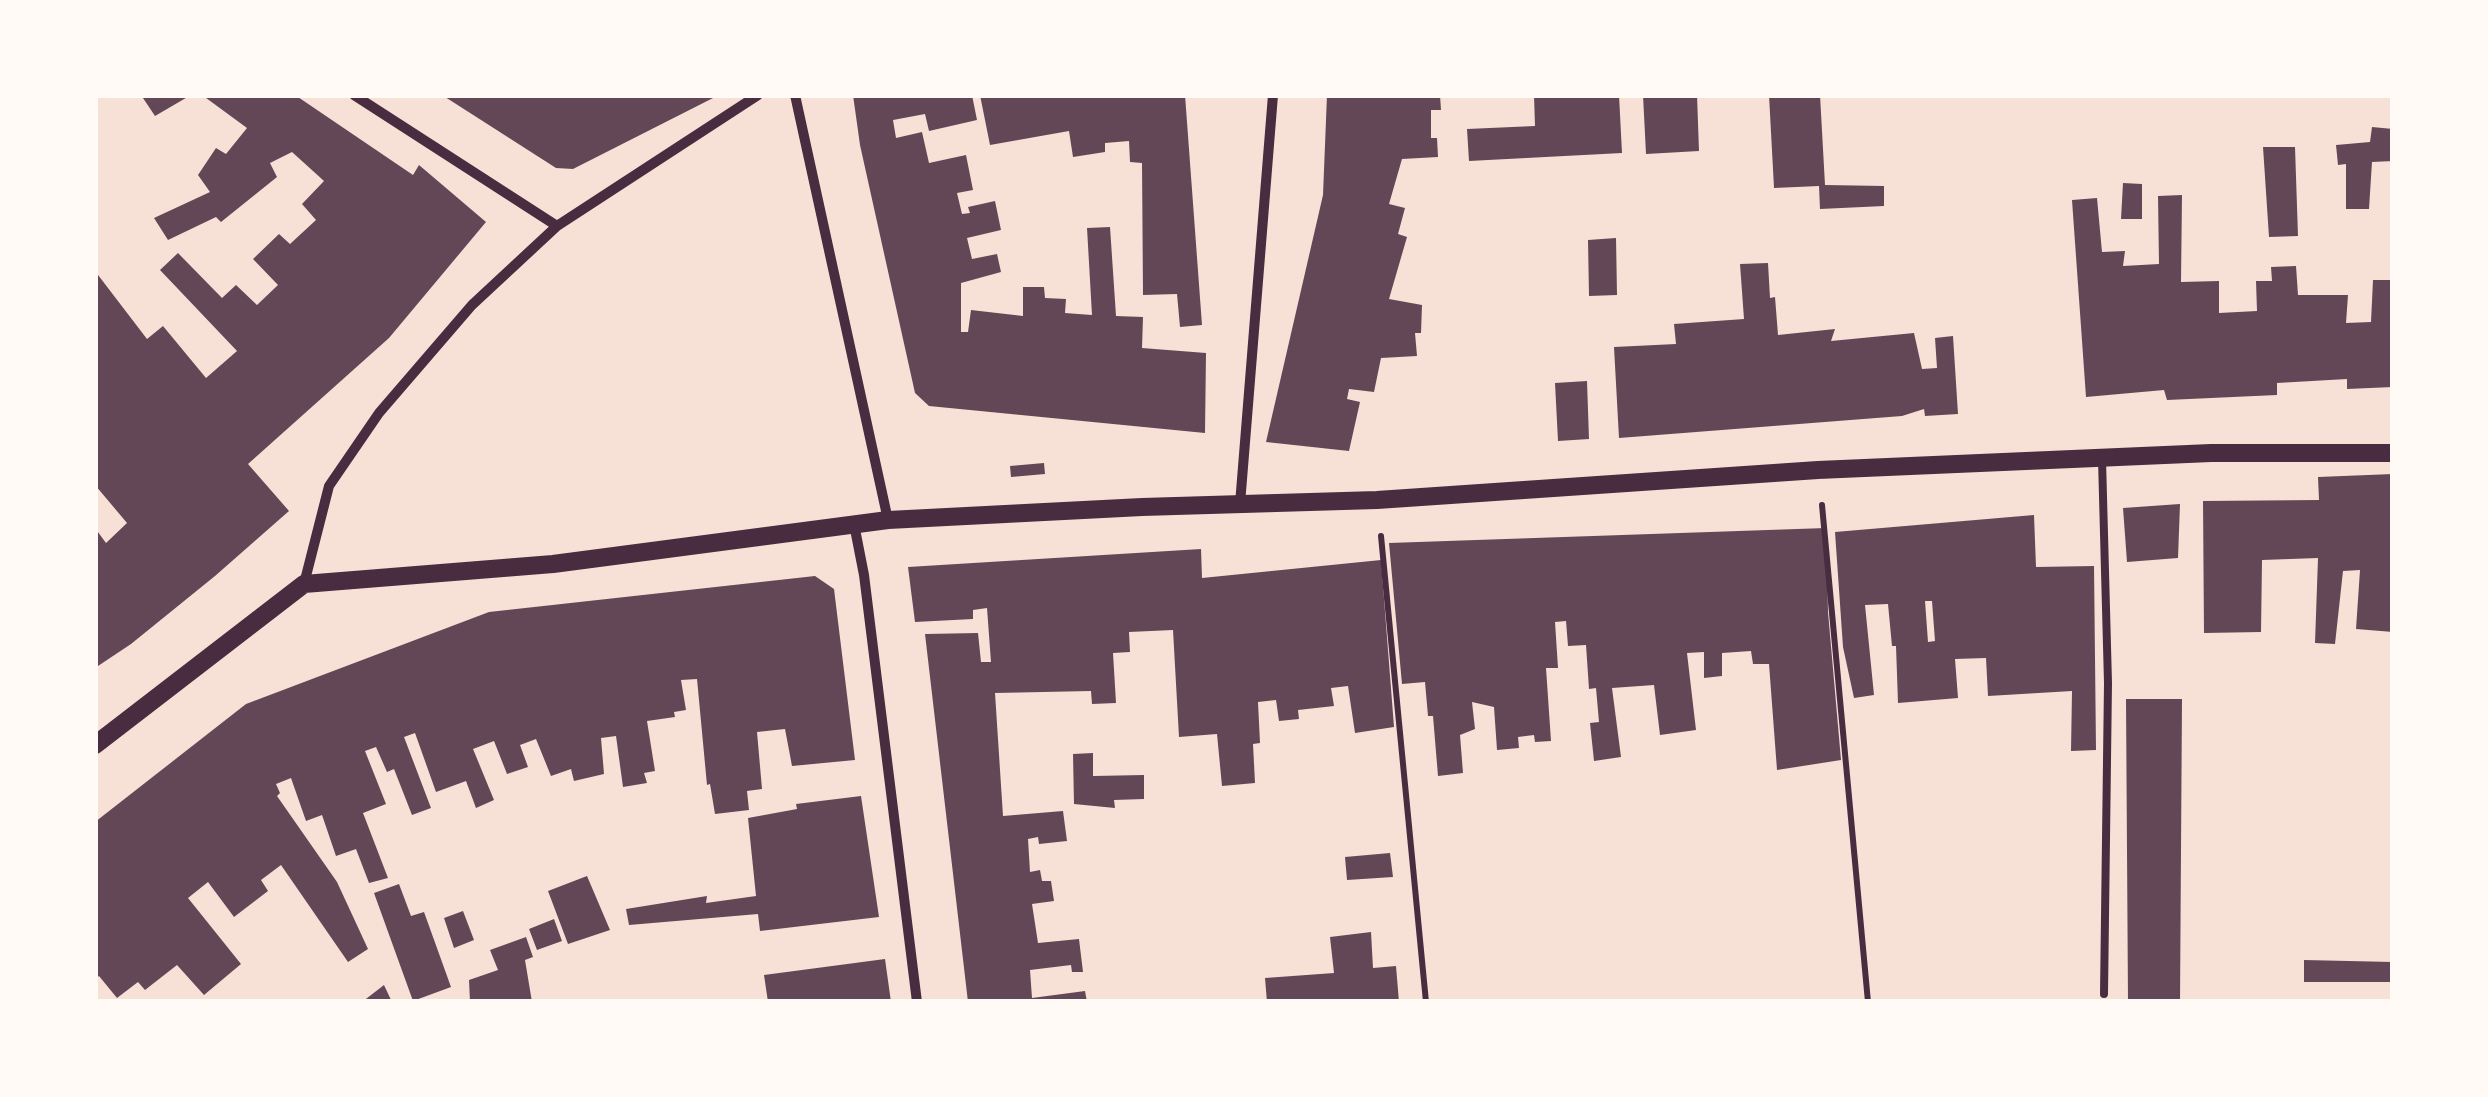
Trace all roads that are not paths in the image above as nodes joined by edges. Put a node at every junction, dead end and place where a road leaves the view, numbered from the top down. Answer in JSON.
{"nodes":[{"id":1,"x":354,"y":95,"type":"edge"},
{"id":2,"x":758,"y":95,"type":"edge"},
{"id":3,"x":795,"y":95,"type":"edge"},
{"id":4,"x":1273,"y":95,"type":"edge"},
{"id":5,"x":557,"y":226,"type":"junction"},
{"id":6,"x":2393,"y":453,"type":"edge"},
{"id":7,"x":2102,"y":458,"type":"junction"},
{"id":8,"x":1240,"y":504,"type":"junction"},
{"id":9,"x":888,"y":520,"type":"junction"},
{"id":10,"x":854,"y":524,"type":"junction"},
{"id":11,"x":304,"y":584,"type":"junction"},
{"id":12,"x":95,"y":745,"type":"edge"},
{"id":13,"x":2104,"y":994,"type":"dead end"},
{"id":14,"x":917,"y":1002,"type":"edge"}],
"edges":[{"from":1,"to":5,"type":"street"},
{"from":2,"to":5,"type":"street"},
{"from":3,"to":9,"type":"street"},
{"from":4,"to":8,"type":"street"},
{"from":5,"to":11,"type":"street"},
{"from":6,"to":7,"type":"street"},
{"from":7,"to":8,"type":"street"},
{"from":7,"to":13,"type":"lane"},
{"from":8,"to":9,"type":"street"},
{"from":9,"to":10,"type":"street"},
{"from":10,"to":11,"type":"street"},
{"from":10,"to":14,"type":"street"},
{"from":11,"to":12,"type":"street"}]}
